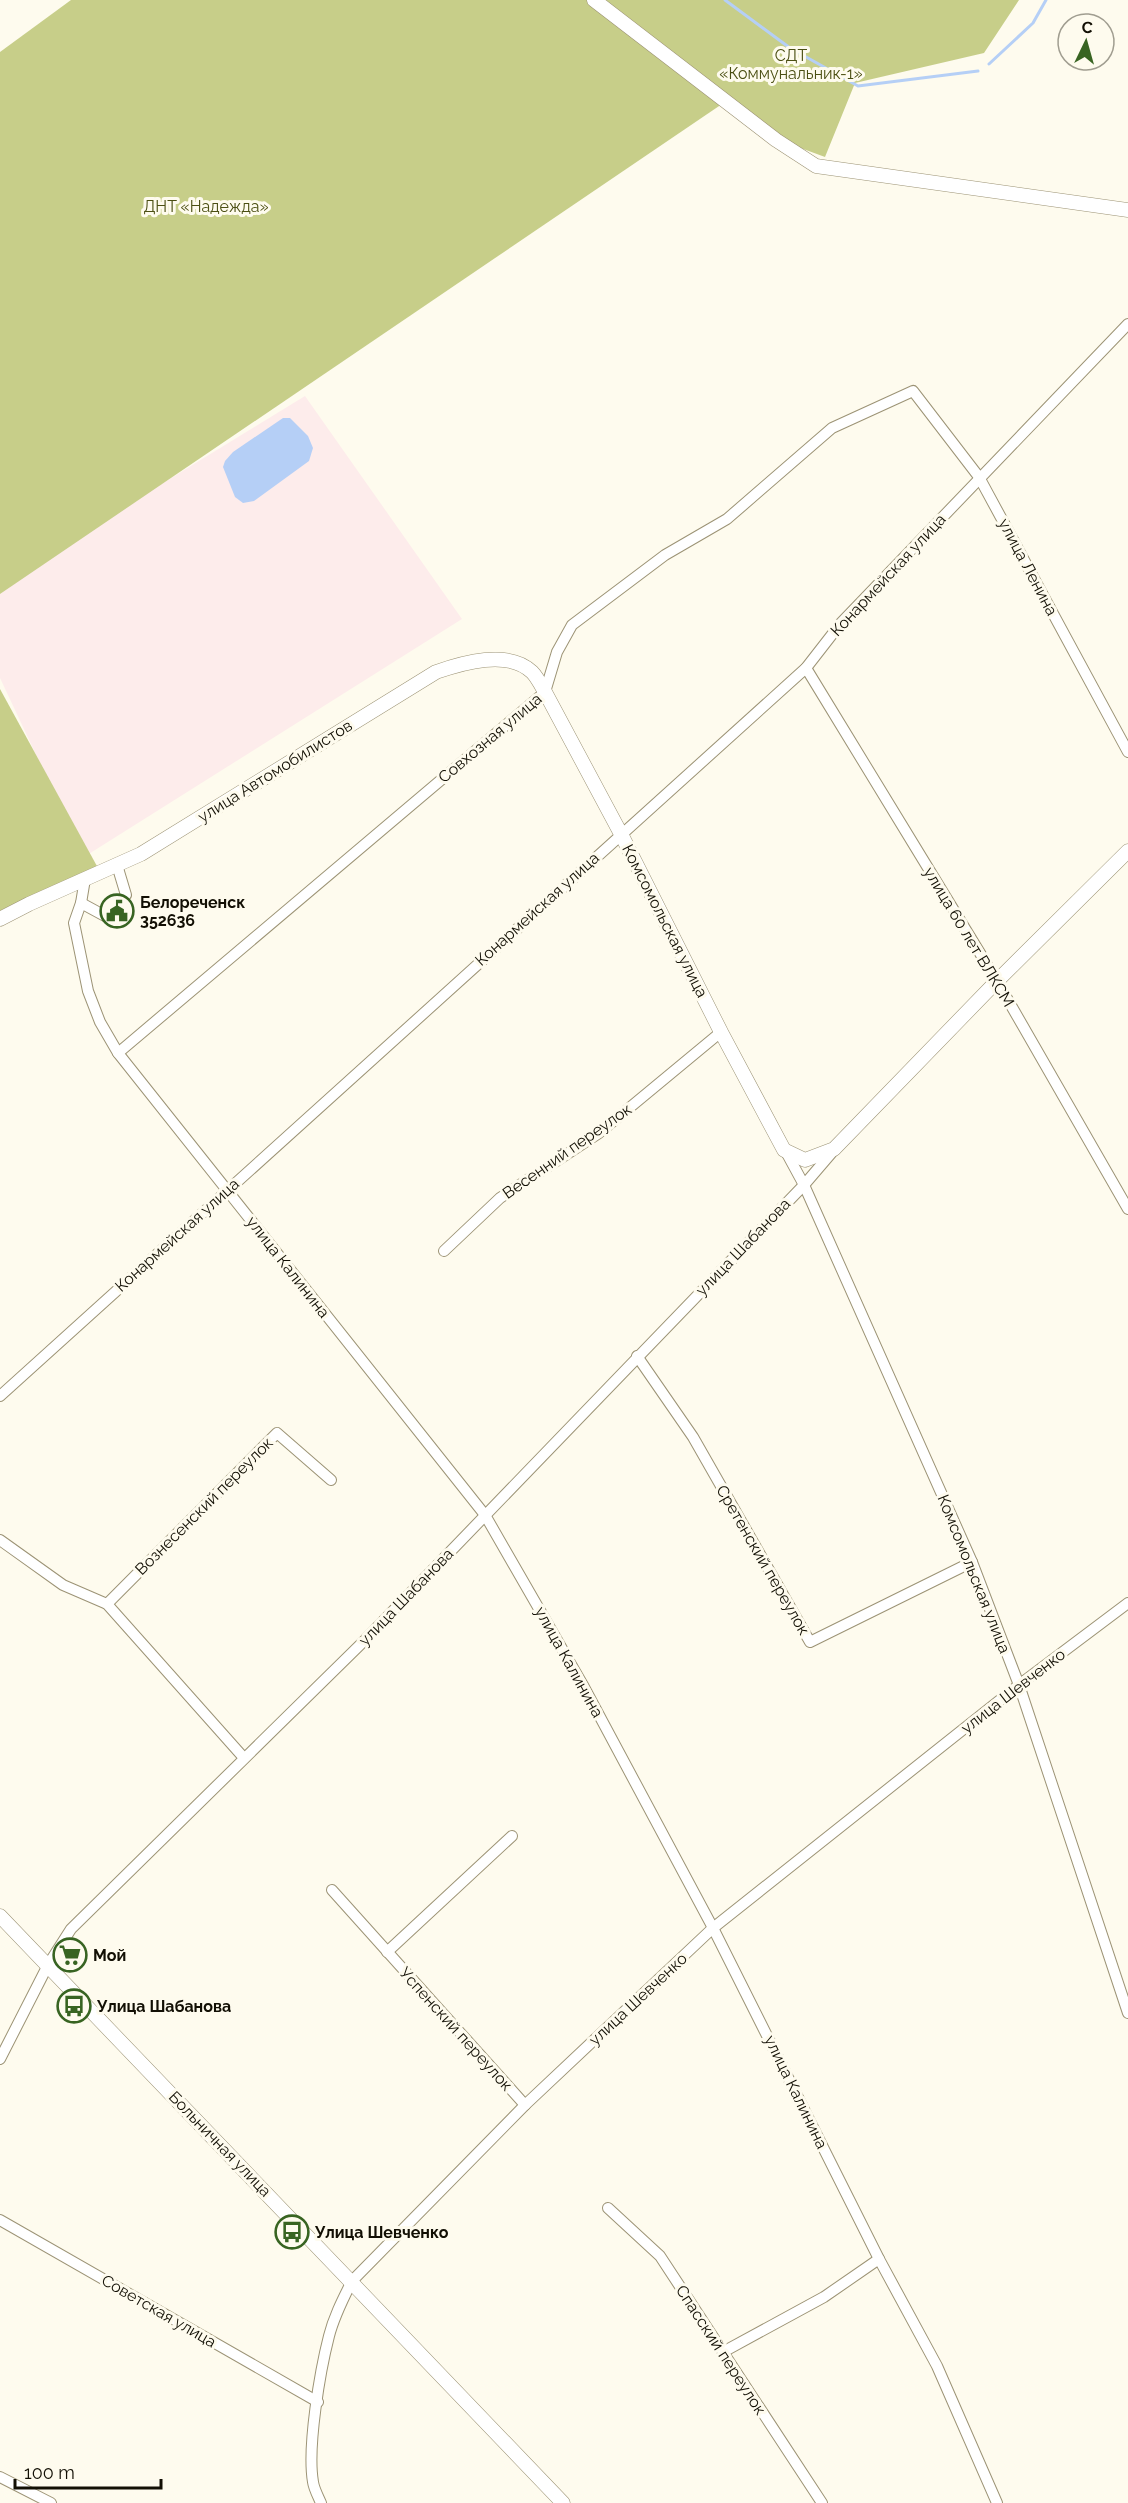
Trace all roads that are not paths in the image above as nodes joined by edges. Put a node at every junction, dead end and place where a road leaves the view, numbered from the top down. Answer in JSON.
{"nodes":[{"id":1,"x":594,"y":0,"type":"edge"},
{"id":2,"x":1128,"y":210,"type":"edge"},
{"id":3,"x":1128,"y":324,"type":"edge"},
{"id":4,"x":913,"y":391,"type":"joint"},
{"id":5,"x":980,"y":477,"type":"junction"},
{"id":6,"x":806,"y":668,"type":"junction"},
{"id":7,"x":545,"y":692,"type":"junction"},
{"id":8,"x":1128,"y":752,"type":"edge"},
{"id":9,"x":621,"y":834,"type":"junction"},
{"id":10,"x":1128,"y":851,"type":"edge"},
{"id":11,"x":117,"y":865,"type":"junction"},
{"id":12,"x":86,"y":879,"type":"junction"},
{"id":13,"x":81,"y":903,"type":"junction"},
{"id":14,"x":0,"y":920,"type":"edge"},
{"id":15,"x":997,"y":981,"type":"junction"},
{"id":16,"x":721,"y":1032,"type":"junction"},
{"id":17,"x":118,"y":1053,"type":"junction"},
{"id":18,"x":834,"y":1149,"type":"junction"},
{"id":19,"x":784,"y":1150,"type":"junction"},
{"id":20,"x":804,"y":1185,"type":"junction"},
{"id":21,"x":227,"y":1190,"type":"junction"},
{"id":22,"x":1128,"y":1209,"type":"edge"},
{"id":23,"x":444,"y":1251,"type":"dead end"},
{"id":24,"x":637,"y":1356,"type":"junction"},
{"id":25,"x":0,"y":1396,"type":"edge"},
{"id":26,"x":331,"y":1480,"type":"dead end"},
{"id":27,"x":485,"y":1515,"type":"junction"},
{"id":28,"x":0,"y":1540,"type":"edge"},
{"id":29,"x":972,"y":1562,"type":"junction"},
{"id":30,"x":107,"y":1604,"type":"junction"},
{"id":31,"x":1128,"y":1604,"type":"edge"},
{"id":32,"x":1019,"y":1684,"type":"junction"},
{"id":33,"x":244,"y":1758,"type":"junction"},
{"id":34,"x":512,"y":1836,"type":"dead end"},
{"id":35,"x":332,"y":1890,"type":"dead end"},
{"id":36,"x":0,"y":1916,"type":"edge"},
{"id":37,"x":713,"y":1928,"type":"junction"},
{"id":38,"x":387,"y":1952,"type":"junction"},
{"id":39,"x":48,"y":1965,"type":"junction"},
{"id":40,"x":1128,"y":2013,"type":"edge"},
{"id":41,"x":0,"y":2059,"type":"edge"},
{"id":42,"x":525,"y":2105,"type":"junction"},
{"id":43,"x":608,"y":2208,"type":"dead end"},
{"id":44,"x":0,"y":2220,"type":"edge"},
{"id":45,"x":879,"y":2259,"type":"junction"},
{"id":46,"x":352,"y":2281,"type":"junction"},
{"id":47,"x":723,"y":2352,"type":"junction"},
{"id":48,"x":318,"y":2402,"type":"junction"},
{"id":49,"x":0,"y":2477,"type":"edge"},
{"id":50,"x":51,"y":2503,"type":"edge"},
{"id":51,"x":321,"y":2503,"type":"edge"},
{"id":52,"x":563,"y":2503,"type":"edge"},
{"id":53,"x":822,"y":2503,"type":"edge"},
{"id":54,"x":997,"y":2503,"type":"edge"}],
"edges":[{"from":1,"to":2,"type":"street"},
{"from":3,"to":5,"type":"street","name":"Конармейская улица"},
{"from":4,"to":5,"type":"street","name":"улица Ленина"},
{"from":4,"to":7,"type":"street","name":"Совхозная улица"},
{"from":5,"to":6,"type":"street","name":"Конармейская улица"},
{"from":5,"to":8,"type":"street","name":"улица Ленина"},
{"from":6,"to":9,"type":"street","name":"Конармейская улица"},
{"from":6,"to":15,"type":"street","name":"улица 60 лет ВЛКСМ"},
{"from":7,"to":9,"type":"street","name":"Комсомольская улица"},
{"from":7,"to":11,"type":"street","name":"улица Автомобилистов"},
{"from":7,"to":17,"type":"street","name":"Совхозная улица"},
{"from":9,"to":16,"type":"street","name":"Комсомольская улица"},
{"from":9,"to":21,"type":"street","name":"Конармейская улица"},
{"from":10,"to":15,"type":"street","name":"улица Шабанова"},
{"from":11,"to":12,"type":"street","name":"улица Автомобилистов"},
{"from":11,"to":13,"type":"street"},
{"from":12,"to":13,"type":"street","name":"улица Калинина"},
{"from":12,"to":14,"type":"street","name":"улица Автомобилистов"},
{"from":13,"to":17,"type":"street","name":"улица Калинина"},
{"from":15,"to":18,"type":"street","name":"улица Шабанова"},
{"from":15,"to":22,"type":"street","name":"улица 60 лет ВЛКСМ"},
{"from":16,"to":19,"type":"street","name":"Комсомольская улица"},
{"from":16,"to":23,"type":"street","name":"Весенний переулок"},
{"from":17,"to":21,"type":"street","name":"улица Калинина"},
{"from":18,"to":19,"type":"street","name":"улица Шабанова"},
{"from":18,"to":20,"type":"street","name":"улица Шабанова"},
{"from":19,"to":20,"type":"street","name":"Комсомольская улица"},
{"from":20,"to":24,"type":"street","name":"улица Шабанова"},
{"from":20,"to":29,"type":"street","name":"Комсомольская улица"},
{"from":21,"to":25,"type":"street","name":"Конармейская улица"},
{"from":21,"to":27,"type":"street","name":"улица Калинина"},
{"from":24,"to":27,"type":"street","name":"улица Шабанова"},
{"from":24,"to":29,"type":"street","name":"Сретенский переулок"},
{"from":26,"to":30,"type":"street","name":"Вознесенский переулок"},
{"from":27,"to":33,"type":"street","name":"улица Шабанова"},
{"from":27,"to":37,"type":"street","name":"улица Калинина"},
{"from":28,"to":30,"type":"street"},
{"from":29,"to":32,"type":"street","name":"Комсомольская улица"},
{"from":30,"to":33,"type":"street"},
{"from":31,"to":32,"type":"street","name":"улица Шевченко"},
{"from":32,"to":37,"type":"street","name":"улица Шевченко"},
{"from":32,"to":40,"type":"street","name":"Комсомольская улица"},
{"from":33,"to":39,"type":"street","name":"улица Шабанова"},
{"from":34,"to":38,"type":"street","name":"Успенский переулок"},
{"from":35,"to":38,"type":"street","name":"Успенский переулок"},
{"from":36,"to":39,"type":"street","name":"Больничная улица"},
{"from":37,"to":42,"type":"street","name":"улица Шевченко"},
{"from":37,"to":45,"type":"street","name":"улица Калинина"},
{"from":38,"to":42,"type":"street","name":"Успенский переулок"},
{"from":39,"to":41,"type":"street","name":"улица Шабанова"},
{"from":39,"to":46,"type":"street","name":"Больничная улица"},
{"from":42,"to":46,"type":"street","name":"улица Шевченко"},
{"from":43,"to":47,"type":"street","name":"Спасский переулок"},
{"from":44,"to":48,"type":"street","name":"Советская улица"},
{"from":45,"to":47,"type":"street"},
{"from":45,"to":54,"type":"street","name":"улица Калинина"},
{"from":46,"to":48,"type":"street","name":"улица Шевченко"},
{"from":46,"to":52,"type":"street","name":"Больничная улица"},
{"from":47,"to":53,"type":"street","name":"Спасский переулок"},
{"from":48,"to":51,"type":"street","name":"улица Шевченко"},
{"from":49,"to":50,"type":"street"}]}
